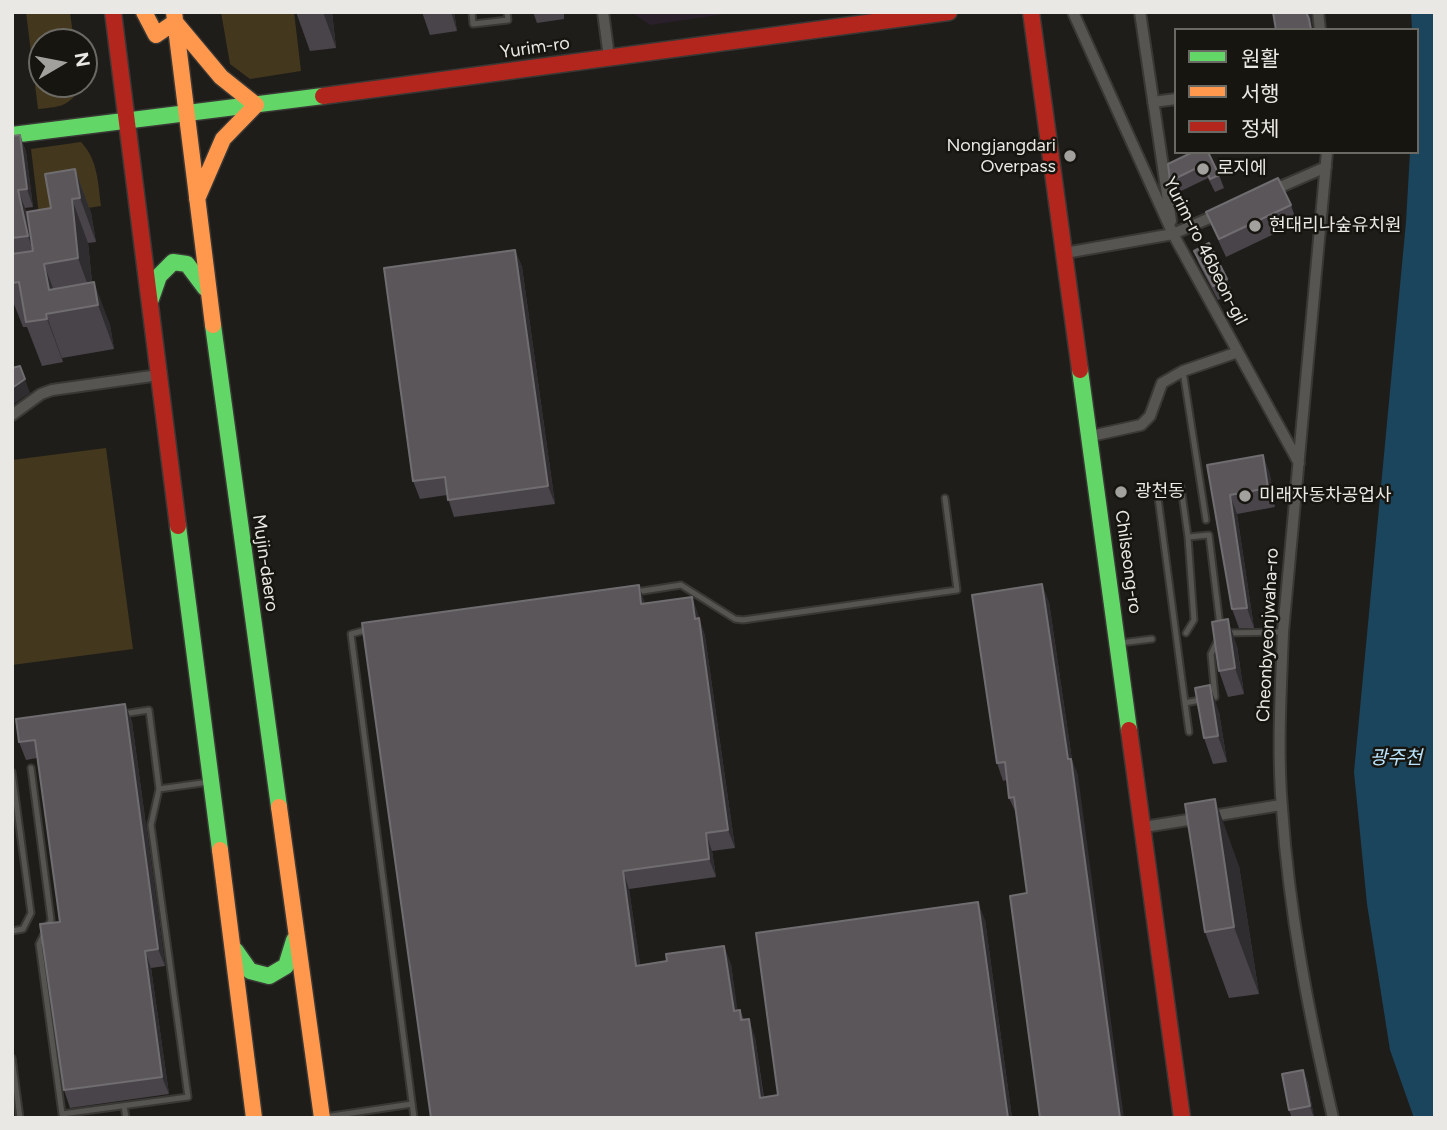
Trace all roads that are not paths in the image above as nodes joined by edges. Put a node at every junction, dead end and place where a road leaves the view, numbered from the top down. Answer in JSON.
{"nodes":[{"id":1,"x":113,"y":12,"type":"edge"},
{"id":2,"x":144,"y":12,"type":"edge"},
{"id":3,"x":471,"y":12,"type":"edge"},
{"id":4,"x":507,"y":12,"type":"edge"},
{"id":5,"x":603,"y":12,"type":"edge"},
{"id":6,"x":949,"y":12,"type":"edge"},
{"id":7,"x":1031,"y":12,"type":"edge"},
{"id":8,"x":1073,"y":12,"type":"edge"},
{"id":9,"x":1140,"y":12,"type":"edge"},
{"id":10,"x":175,"y":17,"type":"edge"},
{"id":11,"x":609,"y":57,"type":"junction"},
{"id":12,"x":1174,"y":99,"type":"edge"},
{"id":13,"x":1153,"y":102,"type":"junction"},
{"id":14,"x":256,"y":105,"type":"junction"},
{"id":15,"x":185,"y":114,"type":"junction"},
{"id":16,"x":126,"y":121,"type":"junction"},
{"id":17,"x":12,"y":135,"type":"edge"},
{"id":18,"x":1327,"y":154,"type":"edge"},
{"id":19,"x":1326,"y":167,"type":"junction"},
{"id":20,"x":1262,"y":195,"type":"edge"},
{"id":21,"x":197,"y":200,"type":"junction"},
{"id":22,"x":1237,"y":206,"type":"edge"},
{"id":23,"x":1173,"y":234,"type":"junction"},
{"id":24,"x":1065,"y":253,"type":"junction"},
{"id":25,"x":210,"y":296,"type":"junction"},
{"id":26,"x":150,"y":303,"type":"junction"},
{"id":27,"x":1238,"y":352,"type":"junction"},
{"id":28,"x":1183,"y":371,"type":"junction"},
{"id":29,"x":159,"y":375,"type":"junction"},
{"id":30,"x":12,"y":415,"type":"edge"},
{"id":31,"x":1091,"y":436,"type":"junction"},
{"id":32,"x":1300,"y":463,"type":"junction"},
{"id":33,"x":945,"y":498,"type":"dead end"},
{"id":34,"x":1206,"y":520,"type":"dead end"},
{"id":35,"x":1188,"y":537,"type":"junction"},
{"id":36,"x":632,"y":593,"type":"edge"},
{"id":37,"x":383,"y":627,"type":"edge"},
{"id":38,"x":1283,"y":632,"type":"junction"},
{"id":39,"x":1186,"y":633,"type":"dead end"},
{"id":40,"x":1221,"y":634,"type":"junction"},
{"id":41,"x":1152,"y":639,"type":"dead end"},
{"id":42,"x":1120,"y":643,"type":"junction"},
{"id":43,"x":1185,"y":703,"type":"junction"},
{"id":44,"x":108,"y":716,"type":"edge"},
{"id":45,"x":1189,"y":732,"type":"dead end"},
{"id":46,"x":31,"y":768,"type":"dead end"},
{"id":47,"x":12,"y":772,"type":"edge"},
{"id":48,"x":212,"y":782,"type":"junction"},
{"id":49,"x":159,"y":789,"type":"junction"},
{"id":50,"x":1281,"y":805,"type":"junction"},
{"id":51,"x":1144,"y":827,"type":"junction"},
{"id":52,"x":12,"y":931,"type":"edge"},
{"id":53,"x":295,"y":931,"type":"junction"},
{"id":54,"x":232,"y":942,"type":"junction"},
{"id":55,"x":12,"y":1058,"type":"edge"},
{"id":56,"x":412,"y":1104,"type":"junction"},
{"id":57,"x":124,"y":1106,"type":"junction"},
{"id":58,"x":20,"y":1118,"type":"edge"},
{"id":59,"x":126,"y":1118,"type":"edge"},
{"id":60,"x":254,"y":1118,"type":"edge"},
{"id":61,"x":321,"y":1118,"type":"edge"},
{"id":62,"x":414,"y":1118,"type":"edge"},
{"id":63,"x":1182,"y":1118,"type":"edge"},
{"id":64,"x":1333,"y":1118,"type":"edge"}],
"edges":[{"from":1,"to":16,"type":"street"},
{"from":2,"to":10,"type":"street"},
{"from":3,"to":4,"type":"lane"},
{"from":5,"to":11,"type":"street"},
{"from":6,"to":11,"type":"street","name":"Yurim-ro"},
{"from":7,"to":24,"type":"street","name":"Chilseong-ro"},
{"from":8,"to":23,"type":"street","name":"Yurim-ro 46beon-gil"},
{"from":9,"to":13,"type":"street"},
{"from":10,"to":14,"type":"street"},
{"from":10,"to":15,"type":"street","name":"Mujin-daero"},
{"from":11,"to":14,"type":"street","name":"Yurim-ro"},
{"from":12,"to":13,"type":"street"},
{"from":13,"to":23,"type":"street"},
{"from":14,"to":15,"type":"street","name":"Yurim-ro"},
{"from":14,"to":21,"type":"street"},
{"from":15,"to":16,"type":"street","name":"Yurim-ro"},
{"from":15,"to":21,"type":"street","name":"Mujin-daero"},
{"from":16,"to":17,"type":"street","name":"Yurim-ro"},
{"from":16,"to":26,"type":"street"},
{"from":18,"to":19,"type":"street","name":"Cheonbyeonjwaha-ro"},
{"from":19,"to":20,"type":"street"},
{"from":19,"to":32,"type":"street","name":"Cheonbyeonjwaha-ro"},
{"from":21,"to":25,"type":"street","name":"Mujin-daero"},
{"from":22,"to":23,"type":"street"},
{"from":23,"to":24,"type":"street"},
{"from":23,"to":27,"type":"street","name":"Yurim-ro 46beon-gil"},
{"from":24,"to":31,"type":"street","name":"Chilseong-ro"},
{"from":25,"to":26,"type":"street"},
{"from":25,"to":53,"type":"street","name":"Mujin-daero"},
{"from":26,"to":29,"type":"street"},
{"from":27,"to":28,"type":"street"},
{"from":27,"to":32,"type":"street","name":"Yurim-ro 46beon-gil"},
{"from":28,"to":31,"type":"street"},
{"from":28,"to":34,"type":"lane"},
{"from":29,"to":30,"type":"street"},
{"from":29,"to":48,"type":"street"},
{"from":31,"to":42,"type":"street","name":"Chilseong-ro"},
{"from":32,"to":38,"type":"street","name":"Cheonbyeonjwaha-ro"},
{"from":33,"to":36,"type":"lane"},
{"from":35,"to":39,"type":"lane"},
{"from":35,"to":40,"type":"lane"},
{"from":35,"to":43,"type":"lane"},
{"from":37,"to":56,"type":"lane"},
{"from":38,"to":40,"type":"lane"},
{"from":38,"to":50,"type":"street","name":"Cheonbyeonjwaha-ro"},
{"from":40,"to":43,"type":"lane"},
{"from":41,"to":42,"type":"lane"},
{"from":42,"to":51,"type":"street","name":"Chilseong-ro"},
{"from":43,"to":45,"type":"lane"},
{"from":44,"to":49,"type":"lane"},
{"from":46,"to":57,"type":"lane"},
{"from":47,"to":52,"type":"lane"},
{"from":48,"to":49,"type":"lane"},
{"from":48,"to":54,"type":"street"},
{"from":49,"to":57,"type":"lane"},
{"from":50,"to":51,"type":"street"},
{"from":50,"to":64,"type":"street","name":"Cheonbyeonjwaha-ro"},
{"from":51,"to":63,"type":"street","name":"Chilseong-ro"},
{"from":53,"to":54,"type":"street"},
{"from":53,"to":61,"type":"street","name":"Mujin-daero"},
{"from":54,"to":60,"type":"street"},
{"from":55,"to":58,"type":"lane"},
{"from":56,"to":61,"type":"lane"},
{"from":56,"to":62,"type":"lane"},
{"from":57,"to":59,"type":"lane"}]}
